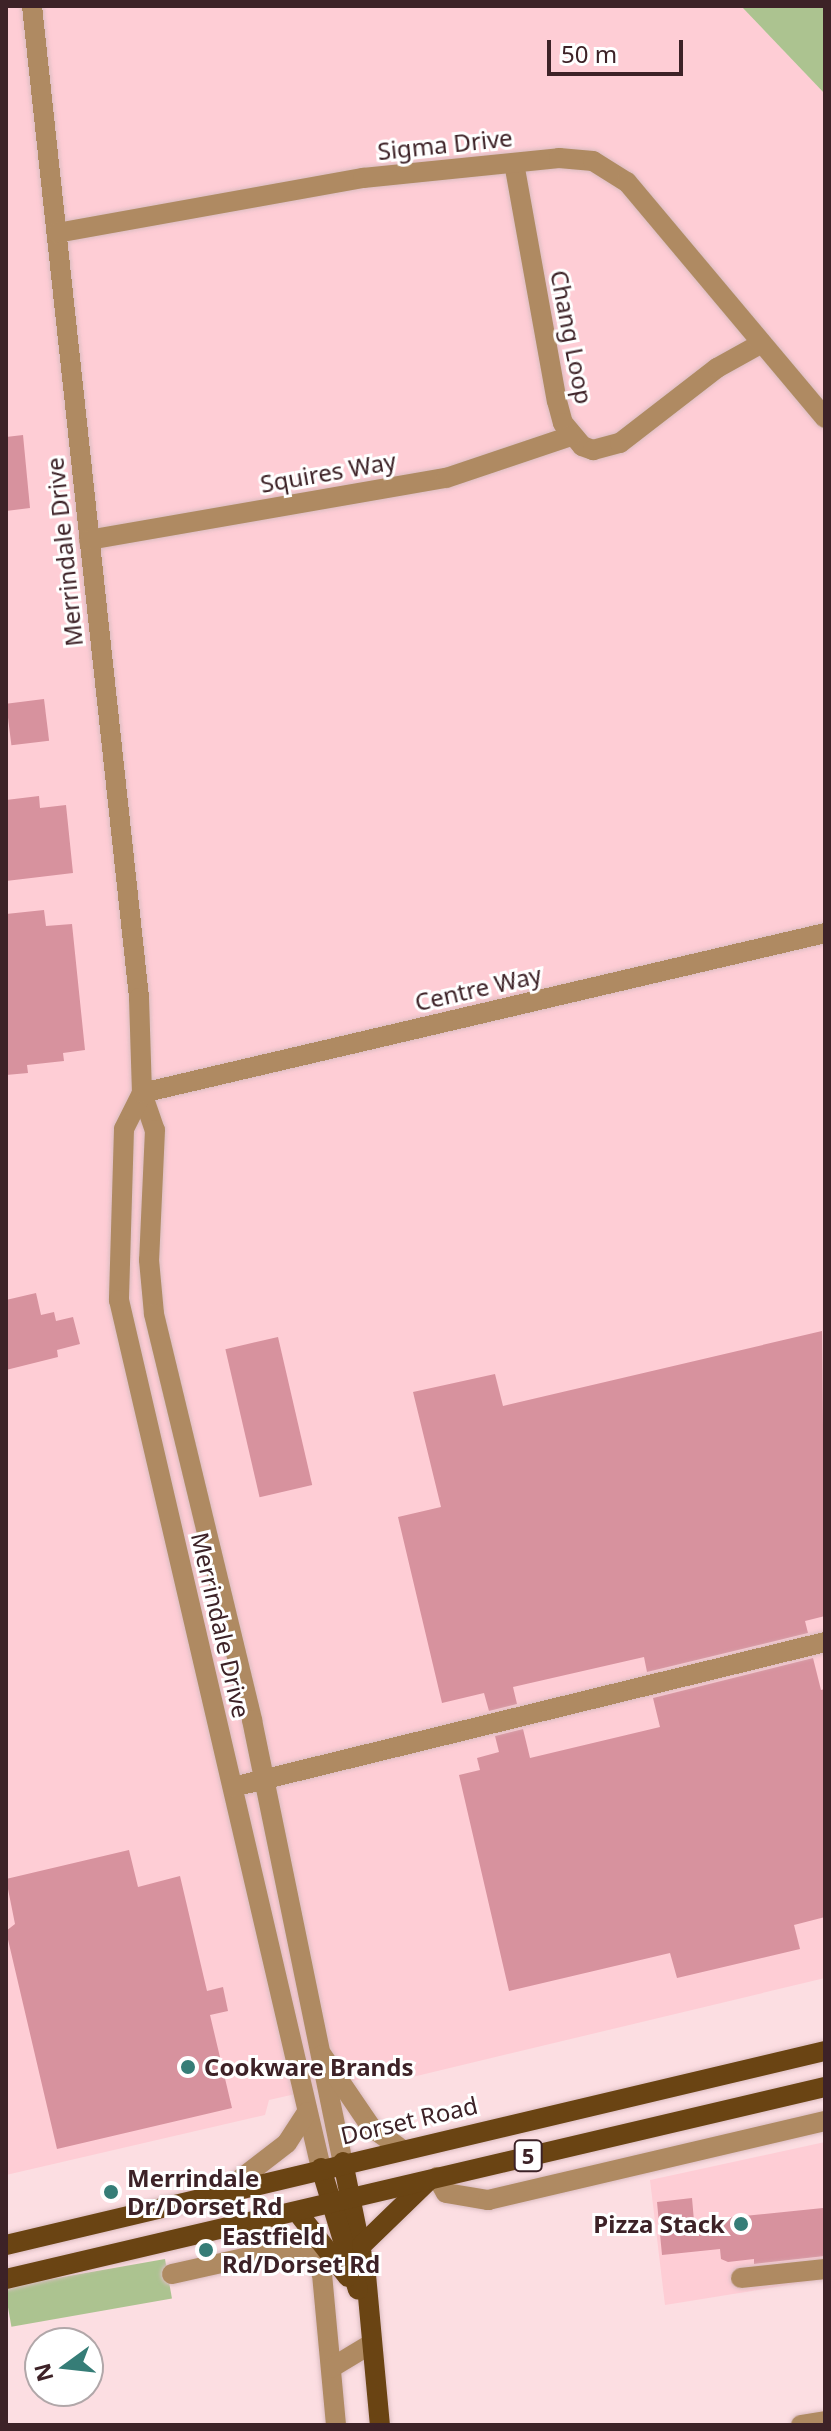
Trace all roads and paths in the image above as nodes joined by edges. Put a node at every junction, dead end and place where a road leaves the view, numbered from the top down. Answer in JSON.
{"nodes":[{"id":1,"x":32,"y":6,"type":"edge"},
{"id":2,"x":514,"y":163,"type":"junction"},
{"id":3,"x":57,"y":233,"type":"junction"},
{"id":4,"x":762,"y":343,"type":"junction"},
{"id":5,"x":825,"y":418,"type":"edge"},
{"id":6,"x":571,"y":436,"type":"junction"},
{"id":7,"x":89,"y":540,"type":"junction"},
{"id":8,"x":825,"y":933,"type":"edge"},
{"id":9,"x":142,"y":1093,"type":"junction"},
{"id":10,"x":218,"y":1581,"type":"junction"},
{"id":11,"x":186,"y":1589,"type":"junction"},
{"id":12,"x":825,"y":1642,"type":"edge"},
{"id":13,"x":265,"y":1779,"type":"junction"},
{"id":14,"x":233,"y":1787,"type":"junction"},
{"id":15,"x":316,"y":2045,"type":"junction"},
{"id":16,"x":825,"y":2051,"type":"edge"},
{"id":17,"x":825,"y":2087,"type":"edge"},
{"id":18,"x":307,"y":2112,"type":"junction"},
{"id":19,"x":825,"y":2121,"type":"edge"},
{"id":20,"x":401,"y":2149,"type":"junction"},
{"id":21,"x":343,"y":2162,"type":"junction"},
{"id":22,"x":321,"y":2168,"type":"junction"},
{"id":23,"x":434,"y":2177,"type":"junction"},
{"id":24,"x":225,"y":2191,"type":"junction"},
{"id":25,"x":342,"y":2200,"type":"junction"},
{"id":26,"x":298,"y":2213,"type":"junction"},
{"id":27,"x":6,"y":2245,"type":"edge"},
{"id":28,"x":362,"y":2245,"type":"junction"},
{"id":29,"x":825,"y":2269,"type":"edge"},
{"id":30,"x":172,"y":2274,"type":"dead end"},
{"id":31,"x":741,"y":2278,"type":"dead end"},
{"id":32,"x":6,"y":2279,"type":"edge"},
{"id":33,"x":358,"y":2290,"type":"junction"},
{"id":34,"x":368,"y":2321,"type":"junction"},
{"id":35,"x":371,"y":2344,"type":"junction"},
{"id":36,"x":331,"y":2368,"type":"junction"},
{"id":37,"x":825,"y":2421,"type":"edge"},
{"id":38,"x":336,"y":2425,"type":"edge"},
{"id":39,"x":380,"y":2425,"type":"edge"},
{"id":40,"x":801,"y":2425,"type":"edge"}],
"edges":[{"from":1,"to":3,"type":"street","name":"Merrindale Drive"},
{"from":2,"to":3,"type":"street","name":"Sigma Drive"},
{"from":2,"to":4,"type":"street","name":"Sigma Drive"},
{"from":2,"to":6,"type":"street","name":"Chang Loop"},
{"from":3,"to":7,"type":"street","name":"Merrindale Drive"},
{"from":4,"to":5,"type":"street","name":"Sigma Drive"},
{"from":4,"to":6,"type":"street","name":"Chang Loop"},
{"from":6,"to":7,"type":"street","name":"Squires Way"},
{"from":7,"to":9,"type":"street","name":"Merrindale Drive"},
{"from":8,"to":9,"type":"street","name":"Centre Way"},
{"from":9,"to":10,"type":"street","name":"Merrindale Drive"},
{"from":9,"to":11,"type":"street","name":"Merrindale Drive"},
{"from":10,"to":11,"type":"street"},
{"from":10,"to":13,"type":"street","name":"Merrindale Drive"},
{"from":11,"to":14,"type":"street","name":"Merrindale Drive"},
{"from":12,"to":13,"type":"street"},
{"from":13,"to":14,"type":"street"},
{"from":13,"to":15,"type":"street","name":"Merrindale Drive"},
{"from":14,"to":18,"type":"street","name":"Merrindale Drive"},
{"from":15,"to":20,"type":"street"},
{"from":15,"to":21,"type":"street","name":"Merrindale Drive"},
{"from":16,"to":20,"type":"main road","name":"Dorset Road","number":"5"},
{"from":17,"to":23,"type":"main road","number":"5"},
{"from":18,"to":22,"type":"street","name":"Merrindale Drive"},
{"from":18,"to":24,"type":"street"},
{"from":19,"to":23,"type":"street"},
{"from":20,"to":21,"type":"main road","name":"Dorset Road","number":"5"},
{"from":21,"to":22,"type":"main road","name":"Dorset Road","number":"5"},
{"from":21,"to":25,"type":"main road"},
{"from":22,"to":24,"type":"main road","name":"Dorset Road","number":"5"},
{"from":22,"to":25,"type":"main road"},
{"from":23,"to":25,"type":"main road","number":"5"},
{"from":23,"to":28,"type":"main road"},
{"from":24,"to":27,"type":"main road","name":"Dorset Road","number":"5"},
{"from":25,"to":26,"type":"main road","number":"5"},
{"from":25,"to":28,"type":"main road"},
{"from":25,"to":33,"type":"main road"},
{"from":26,"to":32,"type":"main road","number":"5"},
{"from":26,"to":33,"type":"main road"},
{"from":28,"to":34,"type":"main road"},
{"from":29,"to":31,"type":"street"},
{"from":30,"to":36,"type":"street"},
{"from":33,"to":34,"type":"main road"},
{"from":34,"to":35,"type":"main road"},
{"from":35,"to":36,"type":"street"},
{"from":35,"to":39,"type":"main road"},
{"from":36,"to":38,"type":"street"},
{"from":37,"to":40,"type":"street"}]}
